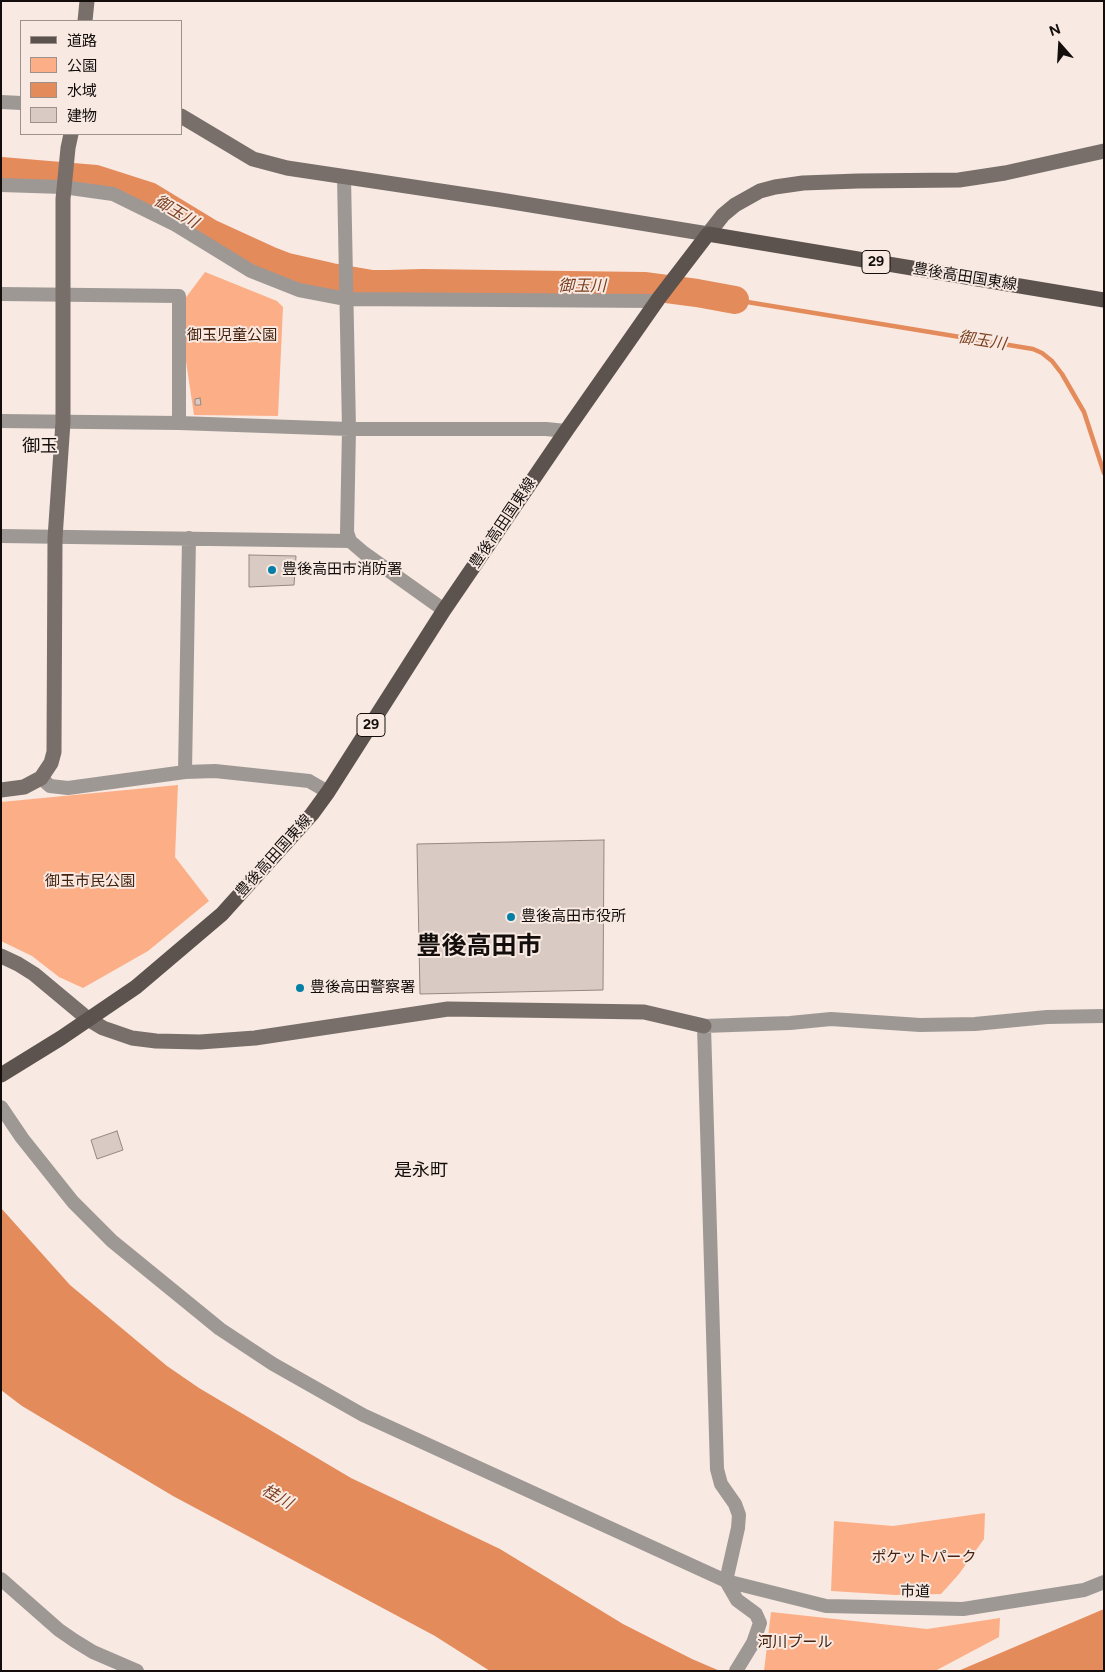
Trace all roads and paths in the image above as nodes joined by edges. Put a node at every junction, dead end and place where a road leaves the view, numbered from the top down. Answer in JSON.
{"nodes":[{"id":1,"x":87,"y":1,"type":"edge"},
{"id":2,"x":86,"y":20,"type":"edge"},
{"id":3,"x":1,"y":102,"type":"edge"},
{"id":4,"x":20,"y":103,"type":"edge"},
{"id":5,"x":182,"y":117,"type":"edge"},
{"id":6,"x":71,"y":135,"type":"edge"},
{"id":7,"x":1104,"y":151,"type":"edge"},
{"id":8,"x":344,"y":176,"type":"junction"},
{"id":9,"x":1,"y":184,"type":"edge"},
{"id":10,"x":63,"y":187,"type":"junction"},
{"id":11,"x":708,"y":234,"type":"junction"},
{"id":12,"x":1,"y":294,"type":"edge"},
{"id":13,"x":62,"y":295,"type":"junction"},
{"id":14,"x":346,"y":299,"type":"junction"},
{"id":15,"x":658,"y":300,"type":"junction"},
{"id":16,"x":1104,"y":300,"type":"edge"},
{"id":17,"x":1,"y":421,"type":"edge"},
{"id":18,"x":62,"y":422,"type":"junction"},
{"id":19,"x":179,"y":423,"type":"junction"},
{"id":20,"x":348,"y":429,"type":"junction"},
{"id":21,"x":566,"y":431,"type":"junction"},
{"id":22,"x":1,"y":536,"type":"edge"},
{"id":23,"x":55,"y":538,"type":"junction"},
{"id":24,"x":189,"y":538,"type":"junction"},
{"id":25,"x":350,"y":541,"type":"junction"},
{"id":26,"x":444,"y":610,"type":"junction"},
{"id":27,"x":185,"y":772,"type":"junction"},
{"id":28,"x":41,"y":778,"type":"junction"},
{"id":29,"x":1,"y":790,"type":"edge"},
{"id":30,"x":328,"y":792,"type":"junction"},
{"id":31,"x":1,"y":956,"type":"edge"},
{"id":32,"x":1104,"y":1016,"type":"edge"},
{"id":33,"x":88,"y":1019,"type":"junction"},
{"id":34,"x":704,"y":1026,"type":"junction"},
{"id":35,"x":1,"y":1075,"type":"edge"},
{"id":36,"x":1,"y":1107,"type":"edge"},
{"id":37,"x":1,"y":1578,"type":"edge"},
{"id":38,"x":726,"y":1581,"type":"junction"},
{"id":39,"x":1104,"y":1582,"type":"edge"},
{"id":40,"x":136,"y":1671,"type":"edge"},
{"id":41,"x":736,"y":1671,"type":"edge"}],
"edges":[{"from":1,"to":2,"type":"street"},
{"from":3,"to":4,"type":"street"},
{"from":5,"to":8,"type":"street"},
{"from":6,"to":10,"type":"street"},
{"from":7,"to":11,"type":"street"},
{"from":8,"to":11,"type":"street"},
{"from":8,"to":14,"type":"street"},
{"from":9,"to":10,"type":"street"},
{"from":10,"to":13,"type":"street"},
{"from":10,"to":14,"type":"street"},
{"from":11,"to":15,"type":"main road","name":"豊後高田国東線","number":"29"},
{"from":11,"to":16,"type":"main road","name":"豊後高田国東線","number":"29"},
{"from":12,"to":13,"type":"street"},
{"from":13,"to":18,"type":"street"},
{"from":13,"to":19,"type":"street"},
{"from":14,"to":15,"type":"street"},
{"from":14,"to":20,"type":"street"},
{"from":15,"to":21,"type":"main road","name":"豊後高田国東線","number":"29"},
{"from":17,"to":18,"type":"street"},
{"from":18,"to":19,"type":"street"},
{"from":18,"to":23,"type":"street"},
{"from":19,"to":20,"type":"street"},
{"from":20,"to":21,"type":"street"},
{"from":20,"to":25,"type":"street"},
{"from":21,"to":26,"type":"main road","name":"豊後高田国東線","number":"29"},
{"from":22,"to":23,"type":"street"},
{"from":23,"to":24,"type":"street"},
{"from":23,"to":28,"type":"street"},
{"from":24,"to":25,"type":"street"},
{"from":24,"to":27,"type":"street"},
{"from":25,"to":26,"type":"street"},
{"from":26,"to":30,"type":"main road","name":"豊後高田国東線","number":"29"},
{"from":27,"to":28,"type":"street"},
{"from":27,"to":30,"type":"street"},
{"from":28,"to":29,"type":"street"},
{"from":30,"to":33,"type":"main road","name":"豊後高田国東線","number":"29"},
{"from":31,"to":33,"type":"street"},
{"from":32,"to":34,"type":"street"},
{"from":33,"to":34,"type":"street"},
{"from":33,"to":35,"type":"main road","name":"豊後高田国東線","number":"29"},
{"from":34,"to":38,"type":"street"},
{"from":36,"to":38,"type":"street","name":"市道"},
{"from":37,"to":40,"type":"street"},
{"from":38,"to":39,"type":"street","name":"市道"},
{"from":38,"to":41,"type":"street"}]}
